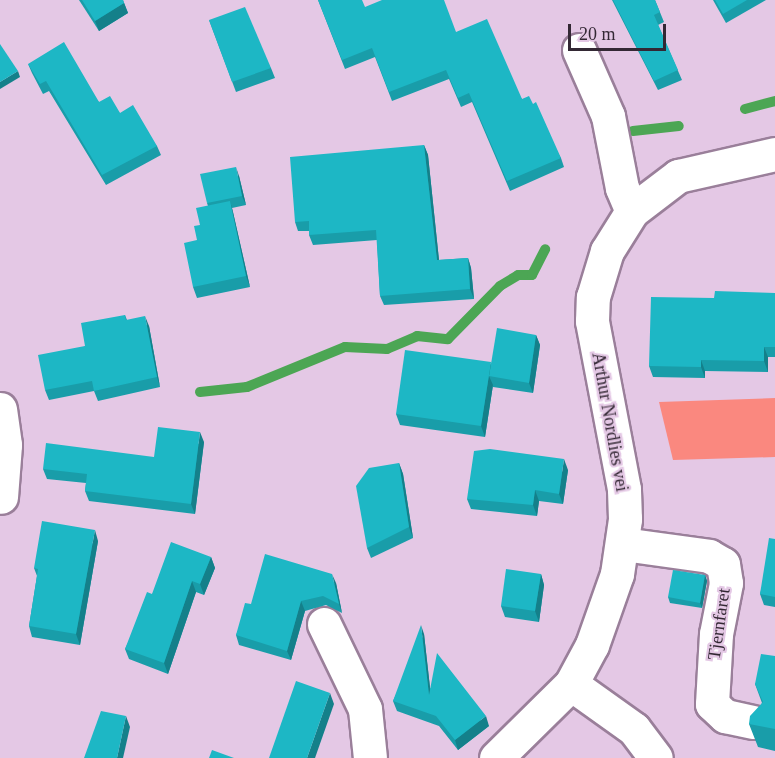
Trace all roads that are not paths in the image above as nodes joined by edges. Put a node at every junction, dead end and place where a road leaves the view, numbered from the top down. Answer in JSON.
{"nodes":[{"id":1,"x":579,"y":51,"type":"dead end"},
{"id":2,"x":775,"y":154,"type":"edge"},
{"id":3,"x":632,"y":211,"type":"junction"},
{"id":4,"x":0,"y":409,"type":"edge"},
{"id":5,"x":1,"y":497,"type":"edge"},
{"id":6,"x":623,"y":544,"type":"junction"},
{"id":7,"x":324,"y":624,"type":"dead end"},
{"id":8,"x":571,"y":684,"type":"junction"},
{"id":9,"x":753,"y":722,"type":"edge"},
{"id":10,"x":370,"y":758,"type":"edge"},
{"id":11,"x":496,"y":758,"type":"edge"},
{"id":12,"x":656,"y":758,"type":"edge"}],
"edges":[{"from":1,"to":3,"type":"street"},
{"from":2,"to":3,"type":"street","name":"Arthur Nordlies vei"},
{"from":3,"to":6,"type":"street","name":"Arthur Nordlies vei"},
{"from":4,"to":5,"type":"street"},
{"from":6,"to":8,"type":"street","name":"Arthur Nordlies vei"},
{"from":6,"to":9,"type":"street","name":"Tjernfaret"},
{"from":7,"to":10,"type":"street"},
{"from":8,"to":11,"type":"street","name":"Arthur Nordlies vei"},
{"from":8,"to":12,"type":"street"}]}
